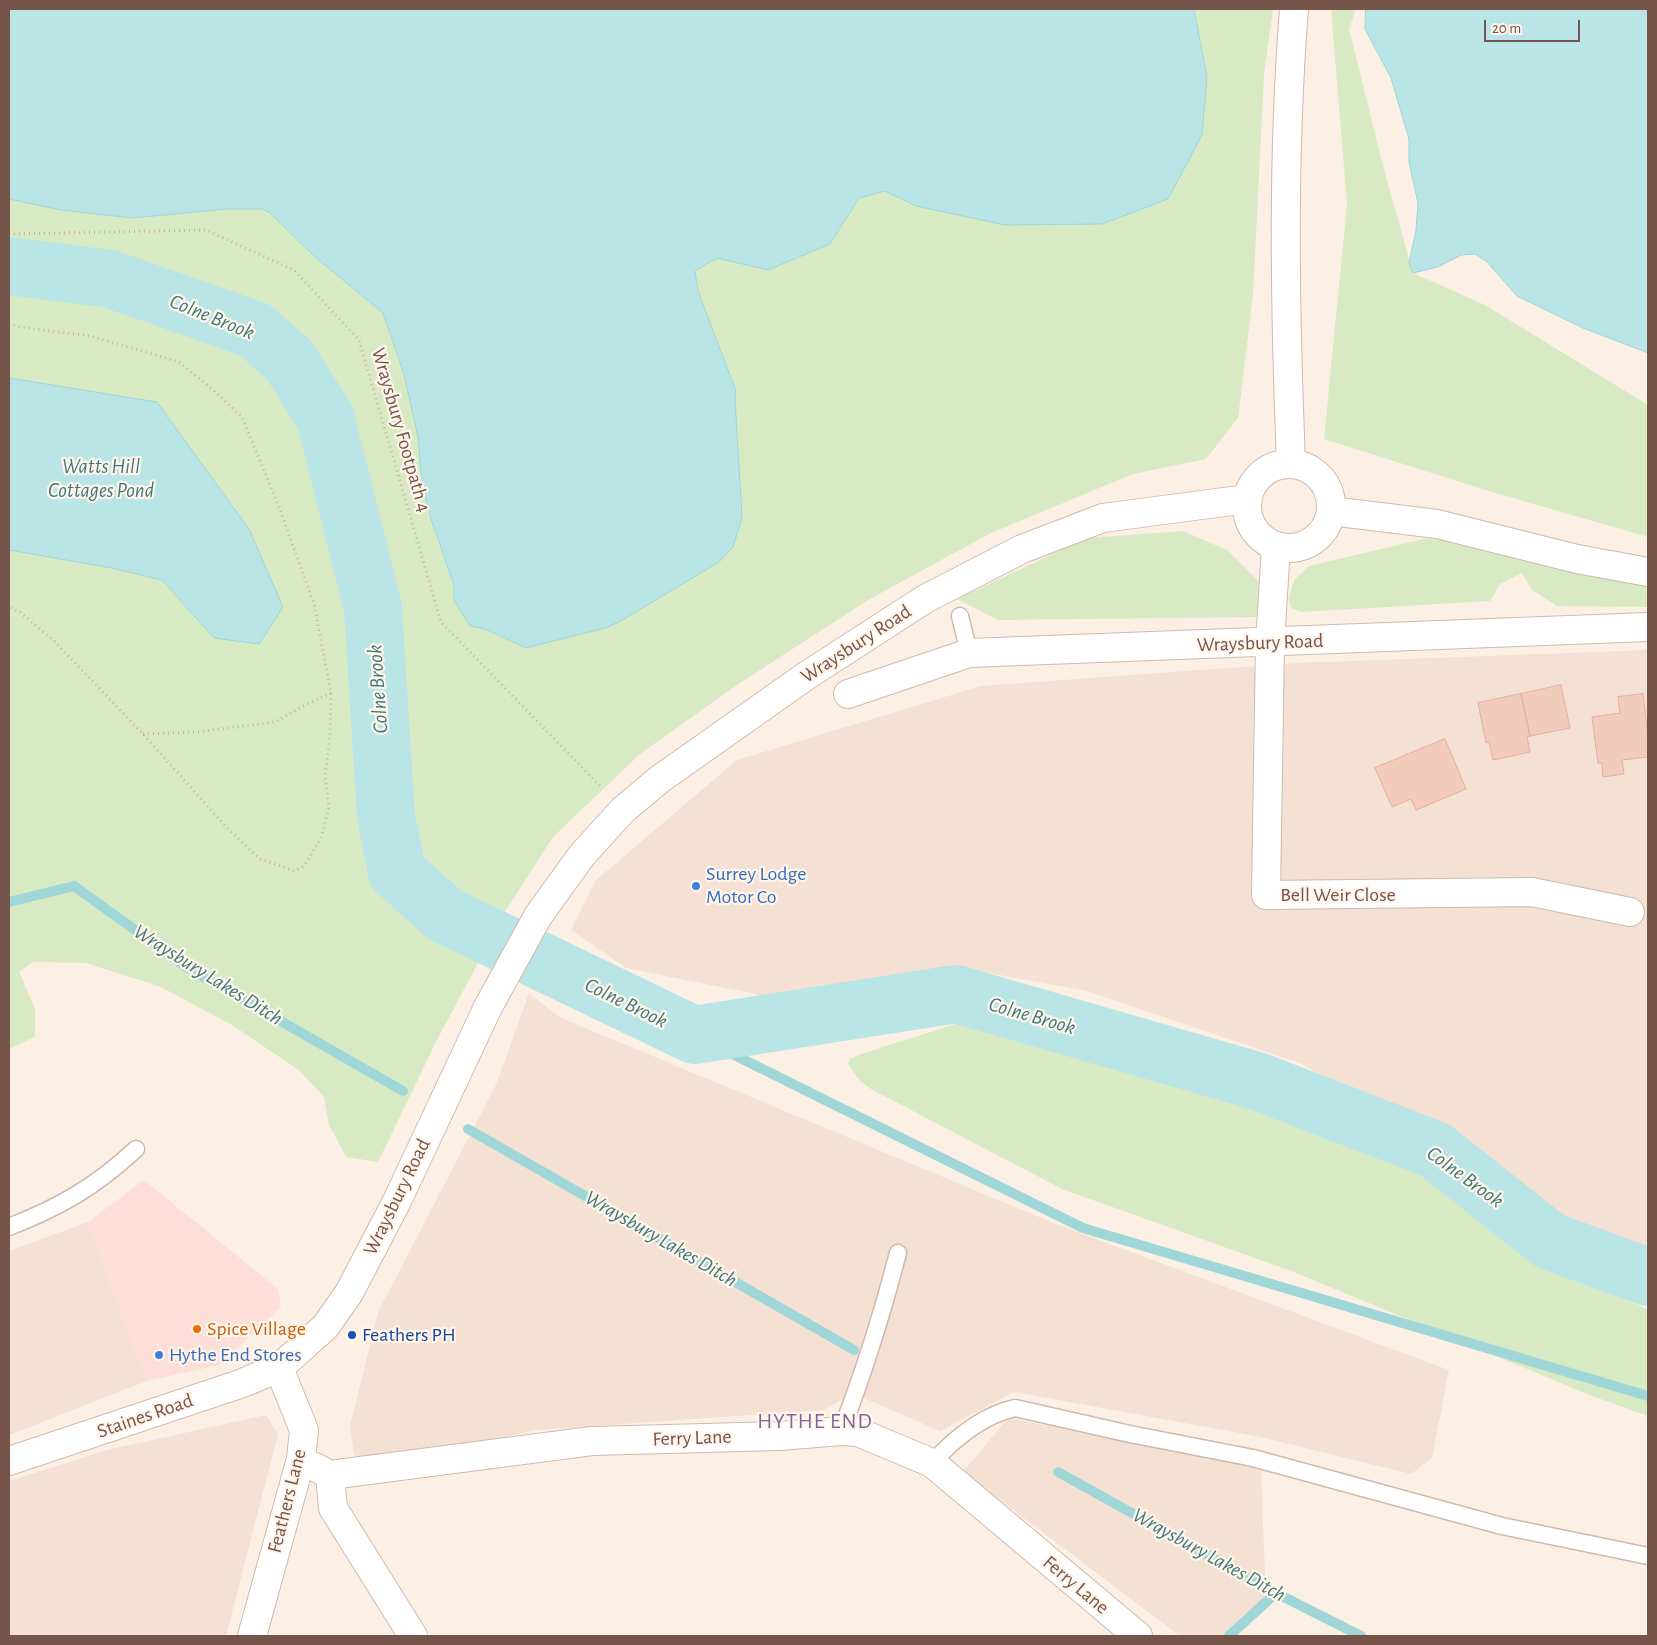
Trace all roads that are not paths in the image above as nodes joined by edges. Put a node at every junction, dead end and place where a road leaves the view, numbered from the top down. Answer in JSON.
{"nodes":[{"id":1,"x":1294,"y":9,"type":"edge"},
{"id":2,"x":1291,"y":463,"type":"junction"},
{"id":3,"x":1247,"y":499,"type":"junction"},
{"id":4,"x":1332,"y":511,"type":"junction"},
{"id":5,"x":1276,"y":547,"type":"junction"},
{"id":6,"x":1648,"y":572,"type":"edge"},
{"id":7,"x":960,"y":616,"type":"dead end"},
{"id":8,"x":1648,"y":627,"type":"edge"},
{"id":9,"x":1270,"y":642,"type":"junction"},
{"id":10,"x":969,"y":653,"type":"junction"},
{"id":11,"x":848,"y":694,"type":"dead end"},
{"id":12,"x":1630,"y":912,"type":"dead end"},
{"id":13,"x":136,"y":1149,"type":"dead end"},
{"id":14,"x":9,"y":1227,"type":"edge"},
{"id":15,"x":898,"y":1253,"type":"dead end"},
{"id":16,"x":279,"y":1368,"type":"junction"},
{"id":17,"x":841,"y":1431,"type":"junction"},
{"id":18,"x":300,"y":1459,"type":"junction"},
{"id":19,"x":9,"y":1461,"type":"edge"},
{"id":20,"x":932,"y":1463,"type":"junction"},
{"id":21,"x":330,"y":1475,"type":"junction"},
{"id":22,"x":1648,"y":1556,"type":"edge"},
{"id":23,"x":252,"y":1636,"type":"edge"},
{"id":24,"x":413,"y":1636,"type":"edge"},
{"id":25,"x":1138,"y":1636,"type":"edge"}],
"edges":[{"from":1,"to":2,"type":"street"},
{"from":2,"to":3,"type":"street"},
{"from":2,"to":4,"type":"street"},
{"from":3,"to":5,"type":"street"},
{"from":3,"to":16,"type":"street","name":"Wraysbury Road"},
{"from":4,"to":5,"type":"street"},
{"from":4,"to":6,"type":"street"},
{"from":5,"to":9,"type":"street"},
{"from":7,"to":10,"type":"lane"},
{"from":8,"to":9,"type":"street","name":"Wraysbury Road"},
{"from":9,"to":10,"type":"street","name":"Wraysbury Road"},
{"from":9,"to":12,"type":"street","name":"Bell Weir Close"},
{"from":10,"to":11,"type":"street","name":"Wraysbury Road"},
{"from":13,"to":14,"type":"lane"},
{"from":15,"to":17,"type":"lane"},
{"from":16,"to":18,"type":"street","name":"Feathers Lane"},
{"from":16,"to":19,"type":"street","name":"Staines Road"},
{"from":17,"to":20,"type":"street","name":"Ferry Lane"},
{"from":17,"to":21,"type":"street","name":"Ferry Lane"},
{"from":18,"to":21,"type":"street"},
{"from":18,"to":23,"type":"street","name":"Feathers Lane"},
{"from":20,"to":22,"type":"lane"},
{"from":20,"to":25,"type":"street","name":"Ferry Lane"},
{"from":21,"to":24,"type":"street"}]}
